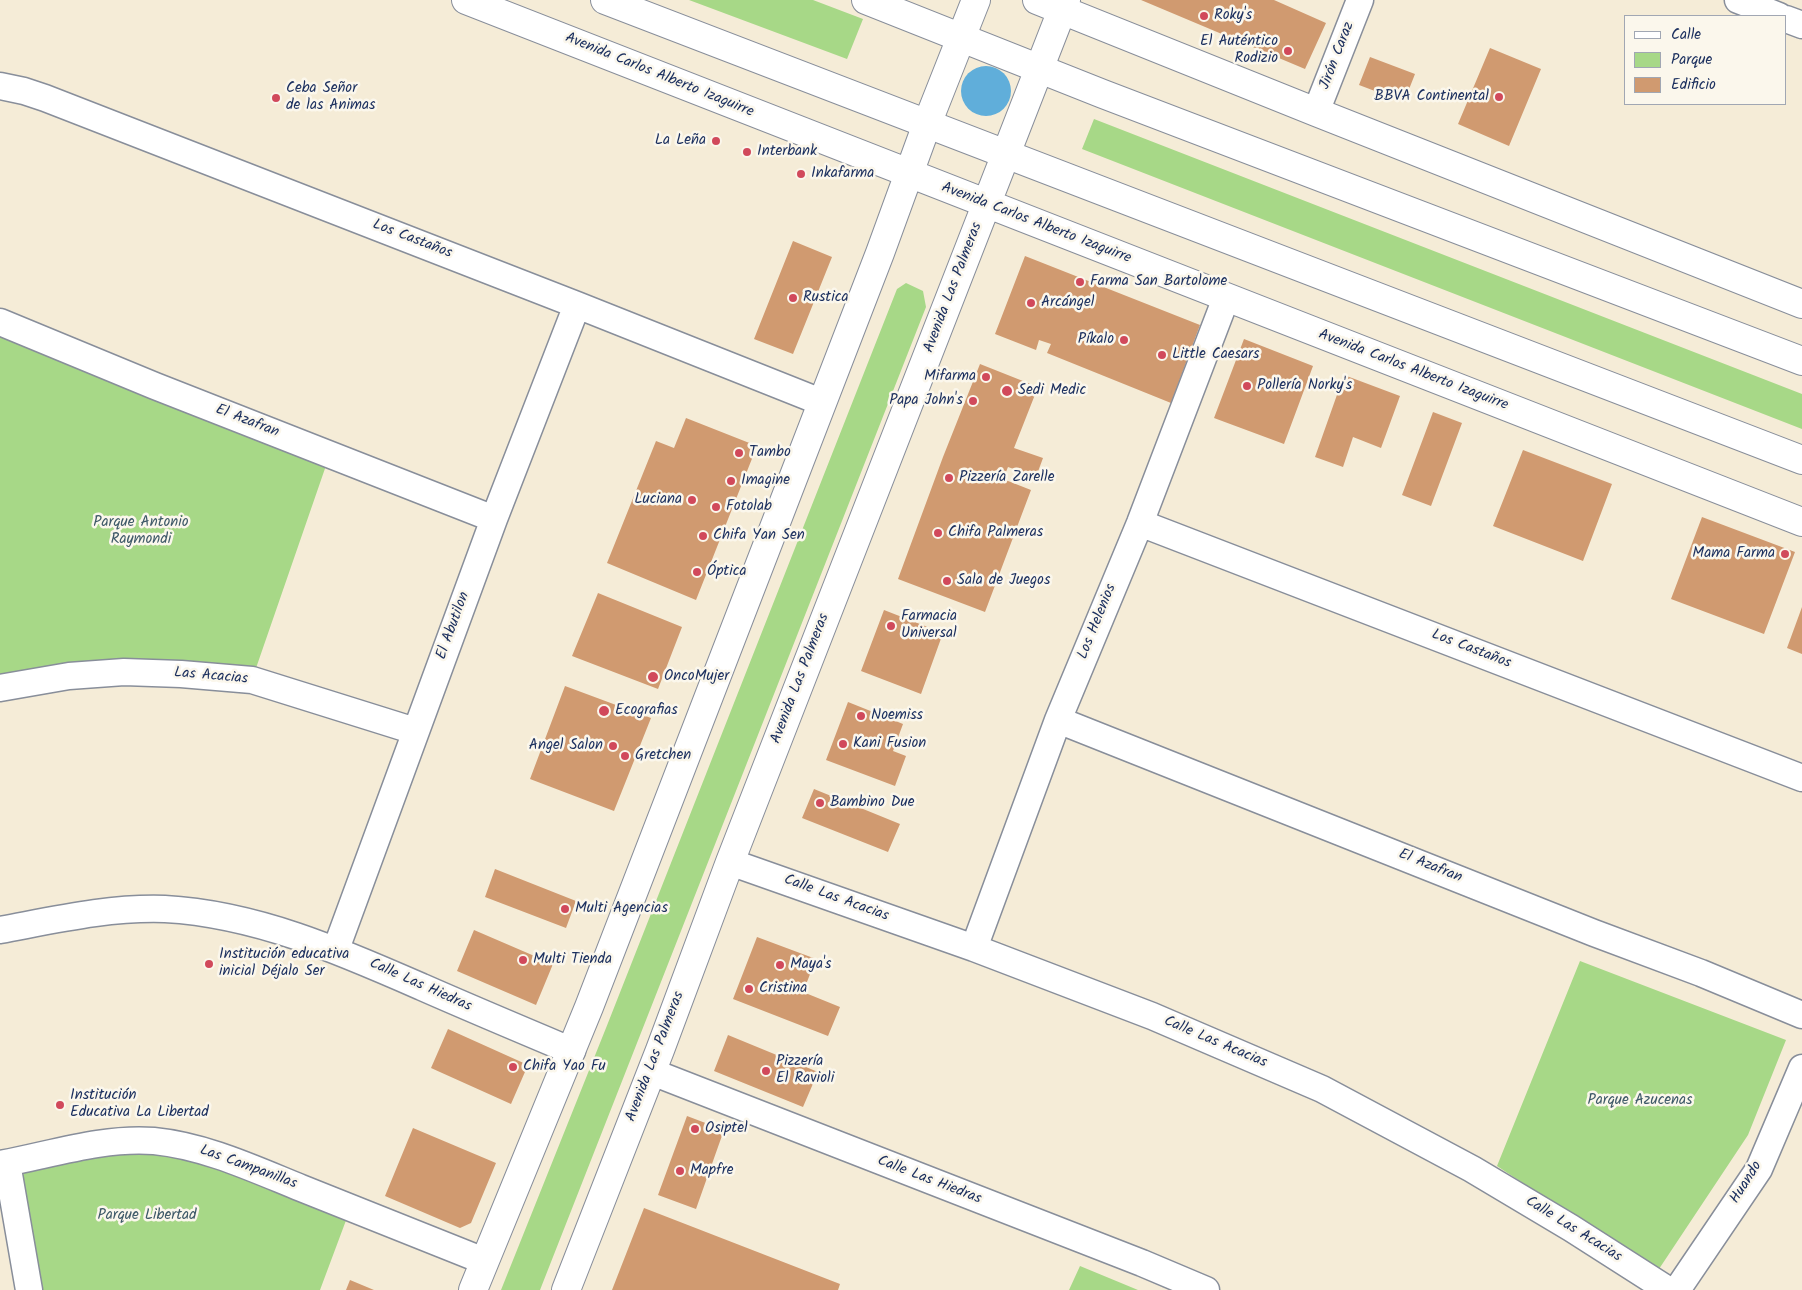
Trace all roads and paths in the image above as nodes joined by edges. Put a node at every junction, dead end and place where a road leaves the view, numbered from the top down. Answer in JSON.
{"nodes":[{"id":1,"x":466,"y":0,"type":"edge"},
{"id":2,"x":605,"y":0,"type":"edge"},
{"id":3,"x":866,"y":0,"type":"edge"},
{"id":4,"x":976,"y":0,"type":"edge"},
{"id":5,"x":1037,"y":0,"type":"edge"},
{"id":6,"x":1360,"y":0,"type":"edge"},
{"id":7,"x":1738,"y":0,"type":"edge"},
{"id":8,"x":1064,"y":5,"type":"edge"},
{"id":9,"x":1776,"y":15,"type":"edge"},
{"id":10,"x":1787,"y":19,"type":"edge"},
{"id":11,"x":1802,"y":25,"type":"edge"},
{"id":12,"x":962,"y":37,"type":"junction"},
{"id":13,"x":1040,"y":69,"type":"junction"},
{"id":14,"x":0,"y":86,"type":"edge"},
{"id":15,"x":1316,"y":112,"type":"junction"},
{"id":16,"x":927,"y":124,"type":"junction"},
{"id":17,"x":1006,"y":155,"type":"junction"},
{"id":18,"x":908,"y":174,"type":"junction"},
{"id":19,"x":987,"y":204,"type":"junction"},
{"id":20,"x":1226,"y":298,"type":"junction"},
{"id":21,"x":1802,"y":304,"type":"edge"},
{"id":22,"x":577,"y":305,"type":"junction"},
{"id":23,"x":0,"y":322,"type":"edge"},
{"id":24,"x":1802,"y":361,"type":"edge"},
{"id":25,"x":822,"y":402,"type":"junction"},
{"id":26,"x":1802,"y":460,"type":"edge"},
{"id":27,"x":494,"y":518,"type":"junction"},
{"id":28,"x":1802,"y":522,"type":"edge"},
{"id":29,"x":1140,"y":523,"type":"junction"},
{"id":30,"x":0,"y":688,"type":"edge"},
{"id":31,"x":1058,"y":720,"type":"junction"},
{"id":32,"x":415,"y":731,"type":"junction"},
{"id":33,"x":1802,"y":778,"type":"edge"},
{"id":34,"x":730,"y":862,"type":"junction"},
{"id":35,"x":0,"y":930,"type":"edge"},
{"id":36,"x":974,"y":948,"type":"junction"},
{"id":37,"x":336,"y":949,"type":"junction"},
{"id":38,"x":1802,"y":1015,"type":"edge"},
{"id":39,"x":572,"y":1052,"type":"junction"},
{"id":40,"x":1802,"y":1068,"type":"edge"},
{"id":41,"x":652,"y":1072,"type":"junction"},
{"id":42,"x":3,"y":1163,"type":"edge"},
{"id":43,"x":484,"y":1262,"type":"junction"},
{"id":44,"x":29,"y":1290,"type":"edge"},
{"id":45,"x":473,"y":1290,"type":"edge"},
{"id":46,"x":566,"y":1290,"type":"edge"},
{"id":47,"x":1206,"y":1290,"type":"edge"},
{"id":48,"x":1668,"y":1290,"type":"edge"},
{"id":49,"x":1677,"y":1290,"type":"edge"}],
"edges":[{"from":1,"to":18,"type":"main road","name":"Avenida Carlos Alberto Izaguirre"},
{"from":2,"to":16,"type":"main road"},
{"from":3,"to":12,"type":"main road"},
{"from":4,"to":12,"type":"main road"},
{"from":5,"to":8,"type":"main road"},
{"from":6,"to":15,"type":"street","name":"Jirón Caraz"},
{"from":7,"to":9,"type":"street"},
{"from":8,"to":13,"type":"main road","name":"Avenida Las Palmeras"},
{"from":8,"to":15,"type":"main road"},
{"from":10,"to":11,"type":"street"},
{"from":12,"to":13,"type":"main road"},
{"from":12,"to":16,"type":"main road"},
{"from":13,"to":17,"type":"main road","name":"Avenida Las Palmeras"},
{"from":13,"to":24,"type":"main road"},
{"from":14,"to":22,"type":"street","name":"Los Castaños"},
{"from":15,"to":21,"type":"main road"},
{"from":16,"to":17,"type":"main road"},
{"from":16,"to":18,"type":"main road"},
{"from":17,"to":19,"type":"main road","name":"Avenida Las Palmeras"},
{"from":17,"to":26,"type":"main road"},
{"from":18,"to":19,"type":"main road","name":"Avenida Carlos Alberto Izaguirre"},
{"from":18,"to":25,"type":"main road"},
{"from":19,"to":20,"type":"main road","name":"Avenida Carlos Alberto Izaguirre"},
{"from":19,"to":34,"type":"main road","name":"Avenida Las Palmeras"},
{"from":20,"to":28,"type":"main road","name":"Avenida Carlos Alberto Izaguirre"},
{"from":20,"to":29,"type":"street","name":"Los Helenios"},
{"from":22,"to":25,"type":"street","name":"Los Castaños"},
{"from":22,"to":27,"type":"street","name":"El Abutilon"},
{"from":23,"to":27,"type":"street","name":"El Azafran"},
{"from":25,"to":39,"type":"main road"},
{"from":27,"to":32,"type":"street","name":"El Abutilon"},
{"from":29,"to":31,"type":"street","name":"Los Helenios"},
{"from":29,"to":33,"type":"street","name":"Los Castaños"},
{"from":30,"to":32,"type":"street","name":"Las Acacias"},
{"from":31,"to":36,"type":"street","name":"Los Helenios"},
{"from":31,"to":38,"type":"street","name":"El Azafran"},
{"from":32,"to":37,"type":"street","name":"El Abutilon"},
{"from":34,"to":36,"type":"street","name":"Calle Las Acacias"},
{"from":34,"to":41,"type":"main road","name":"Avenida Las Palmeras"},
{"from":35,"to":37,"type":"street","name":"Calle Las Hiedras"},
{"from":36,"to":48,"type":"street","name":"Calle Las Acacias"},
{"from":37,"to":39,"type":"street","name":"Calle Las Hiedras"},
{"from":39,"to":43,"type":"main road"},
{"from":40,"to":49,"type":"street","name":"Huando"},
{"from":41,"to":46,"type":"main road","name":"Avenida Las Palmeras"},
{"from":41,"to":47,"type":"street","name":"Calle Las Hiedras"},
{"from":42,"to":43,"type":"street","name":"Las Campanillas"},
{"from":42,"to":44,"type":"street"},
{"from":43,"to":45,"type":"main road"}]}
